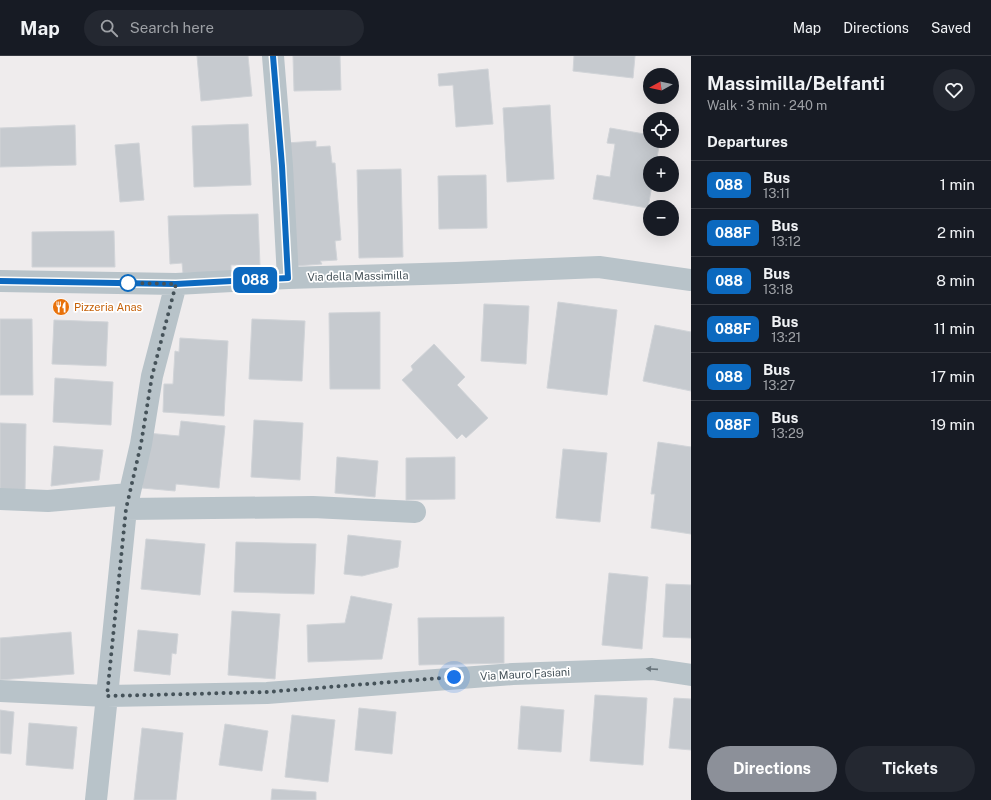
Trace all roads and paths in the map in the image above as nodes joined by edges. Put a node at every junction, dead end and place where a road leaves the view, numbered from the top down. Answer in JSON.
{"nodes":[{"id":1,"x":273,"y":56,"type":"edge"},
{"id":2,"x":288,"y":278,"type":"junction"},
{"id":3,"x":691,"y":280,"type":"edge"},
{"id":4,"x":0,"y":281,"type":"edge"},
{"id":5,"x":176,"y":284,"type":"junction"},
{"id":6,"x":0,"y":499,"type":"edge"},
{"id":7,"x":127,"y":501,"type":"junction"},
{"id":8,"x":415,"y":512,"type":"dead end"},
{"id":9,"x":691,"y":675,"type":"edge"},
{"id":10,"x":0,"y":691,"type":"edge"},
{"id":11,"x":107,"y":696,"type":"junction"},
{"id":12,"x":96,"y":800,"type":"edge"}],
"edges":[{"from":1,"to":2,"type":"street"},
{"from":2,"to":3,"type":"street","name":"Via della Massimilla"},
{"from":2,"to":5,"type":"street","name":"Via della Massimilla"},
{"from":4,"to":5,"type":"street","name":"Via della Massimilla"},
{"from":5,"to":7,"type":"street"},
{"from":6,"to":7,"type":"street"},
{"from":7,"to":8,"type":"street"},
{"from":7,"to":11,"type":"street"},
{"from":9,"to":11,"type":"street","name":"Via Mauro Fasiani","one_way":true},
{"from":10,"to":11,"type":"street","name":"Via Mauro Fasiani"},
{"from":11,"to":12,"type":"street"}]}
